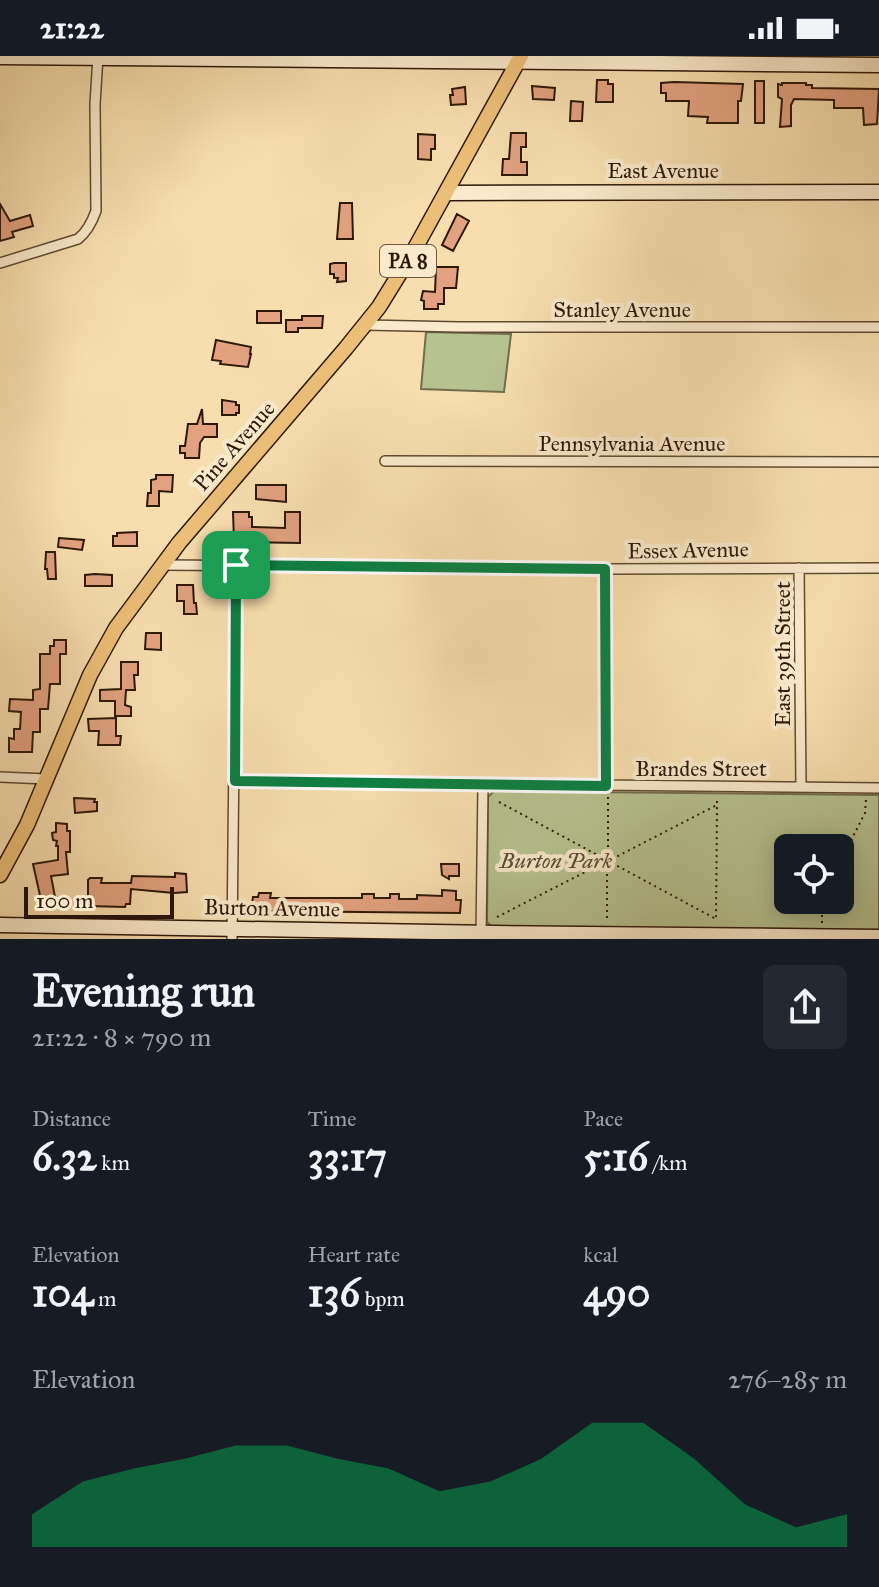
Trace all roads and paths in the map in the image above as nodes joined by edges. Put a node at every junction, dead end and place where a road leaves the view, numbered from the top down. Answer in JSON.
{"nodes":[{"id":1,"x":0,"y":57,"type":"edge"},
{"id":2,"x":98,"y":57,"type":"edge"},
{"id":3,"x":242,"y":58,"type":"edge"},
{"id":4,"x":374,"y":59,"type":"edge"},
{"id":5,"x":519,"y":59,"type":"edge"},
{"id":6,"x":879,"y":65,"type":"edge"},
{"id":7,"x":879,"y":192,"type":"edge"},
{"id":8,"x":446,"y":193,"type":"junction"},
{"id":9,"x":0,"y":263,"type":"edge"},
{"id":10,"x":366,"y":325,"type":"junction"},
{"id":11,"x":879,"y":327,"type":"edge"},
{"id":12,"x":385,"y":461,"type":"dead end"},
{"id":13,"x":879,"y":462,"type":"edge"},
{"id":14,"x":162,"y":565,"type":"junction"},
{"id":15,"x":236,"y":565,"type":"junction"},
{"id":16,"x":799,"y":568,"type":"junction"},
{"id":17,"x":879,"y":568,"type":"edge"},
{"id":18,"x":605,"y":569,"type":"junction"},
{"id":19,"x":0,"y":777,"type":"edge"},
{"id":20,"x":47,"y":779,"type":"junction"},
{"id":21,"x":235,"y":781,"type":"junction"},
{"id":22,"x":483,"y":784,"type":"junction"},
{"id":23,"x":801,"y":787,"type":"junction"},
{"id":24,"x":879,"y":788,"type":"edge"},
{"id":25,"x":607,"y":789,"type":"junction"},
{"id":26,"x":717,"y":794,"type":"dead end"},
{"id":27,"x":866,"y":799,"type":"dead end"},
{"id":28,"x":499,"y":802,"type":"dead end"},
{"id":29,"x":717,"y":805,"type":"junction"},
{"id":30,"x":854,"y":835,"type":"edge"},
{"id":31,"x":608,"y":856,"type":"junction"},
{"id":32,"x":612,"y":861,"type":"junction"},
{"id":33,"x":604,"y":862,"type":"junction"},
{"id":34,"x":0,"y":875,"type":"edge"},
{"id":35,"x":822,"y":914,"type":"edge"},
{"id":36,"x":497,"y":917,"type":"dead end"},
{"id":37,"x":607,"y":918,"type":"dead end"},
{"id":38,"x":0,"y":925,"type":"edge"},
{"id":39,"x":822,"y":928,"type":"dead end"},
{"id":40,"x":232,"y":934,"type":"edge"},
{"id":41,"x":481,"y":936,"type":"edge"},
{"id":42,"x":731,"y":937,"type":"edge"},
{"id":43,"x":879,"y":937,"type":"edge"}],
"edges":[{"from":1,"to":2,"type":"street"},
{"from":2,"to":3,"type":"street"},
{"from":2,"to":9,"type":"street"},
{"from":3,"to":4,"type":"street"},
{"from":4,"to":5,"type":"street"},
{"from":5,"to":6,"type":"street"},
{"from":5,"to":8,"type":"main road","name":"Pine Avenue","number":"PA 8"},
{"from":7,"to":8,"type":"street","name":"East Avenue"},
{"from":8,"to":10,"type":"main road","name":"Pine Avenue","number":"PA 8"},
{"from":10,"to":11,"type":"street","name":"Stanley Avenue"},
{"from":10,"to":14,"type":"main road","name":"Pine Avenue","number":"PA 8"},
{"from":12,"to":13,"type":"street","name":"Pennsylvania Avenue"},
{"from":14,"to":15,"type":"street","name":"Essex Avenue"},
{"from":14,"to":20,"type":"main road","name":"Pine Avenue","number":"PA 8"},
{"from":15,"to":18,"type":"street","name":"Essex Avenue"},
{"from":15,"to":21,"type":"street"},
{"from":16,"to":17,"type":"street","name":"Essex Avenue"},
{"from":16,"to":18,"type":"street","name":"Essex Avenue"},
{"from":16,"to":23,"type":"street","name":"East 39th Street"},
{"from":18,"to":25,"type":"street"},
{"from":19,"to":20,"type":"street"},
{"from":20,"to":34,"type":"main road","name":"Pine Avenue","number":"PA 8"},
{"from":21,"to":22,"type":"street","name":"Brandes Street"},
{"from":21,"to":40,"type":"street"},
{"from":22,"to":25,"type":"street","name":"Brandes Street"},
{"from":22,"to":41,"type":"street"},
{"from":23,"to":24,"type":"street","name":"Brandes Street"},
{"from":23,"to":25,"type":"street","name":"Brandes Street"},
{"from":25,"to":31,"type":"path"},
{"from":26,"to":29,"type":"path"},
{"from":27,"to":30,"type":"path"},
{"from":28,"to":33,"type":"path"},
{"from":29,"to":32,"type":"path"},
{"from":29,"to":32,"type":"path"},
{"from":31,"to":32,"type":"path"},
{"from":31,"to":33,"type":"path"},
{"from":32,"to":33,"type":"path"},
{"from":33,"to":36,"type":"path"},
{"from":33,"to":37,"type":"path"},
{"from":35,"to":39,"type":"path"},
{"from":38,"to":40,"type":"street","name":"Burton Avenue"},
{"from":40,"to":41,"type":"street","name":"Burton Avenue"},
{"from":41,"to":42,"type":"street","name":"Burton Avenue"},
{"from":42,"to":43,"type":"street","name":"Burton Avenue"}]}
